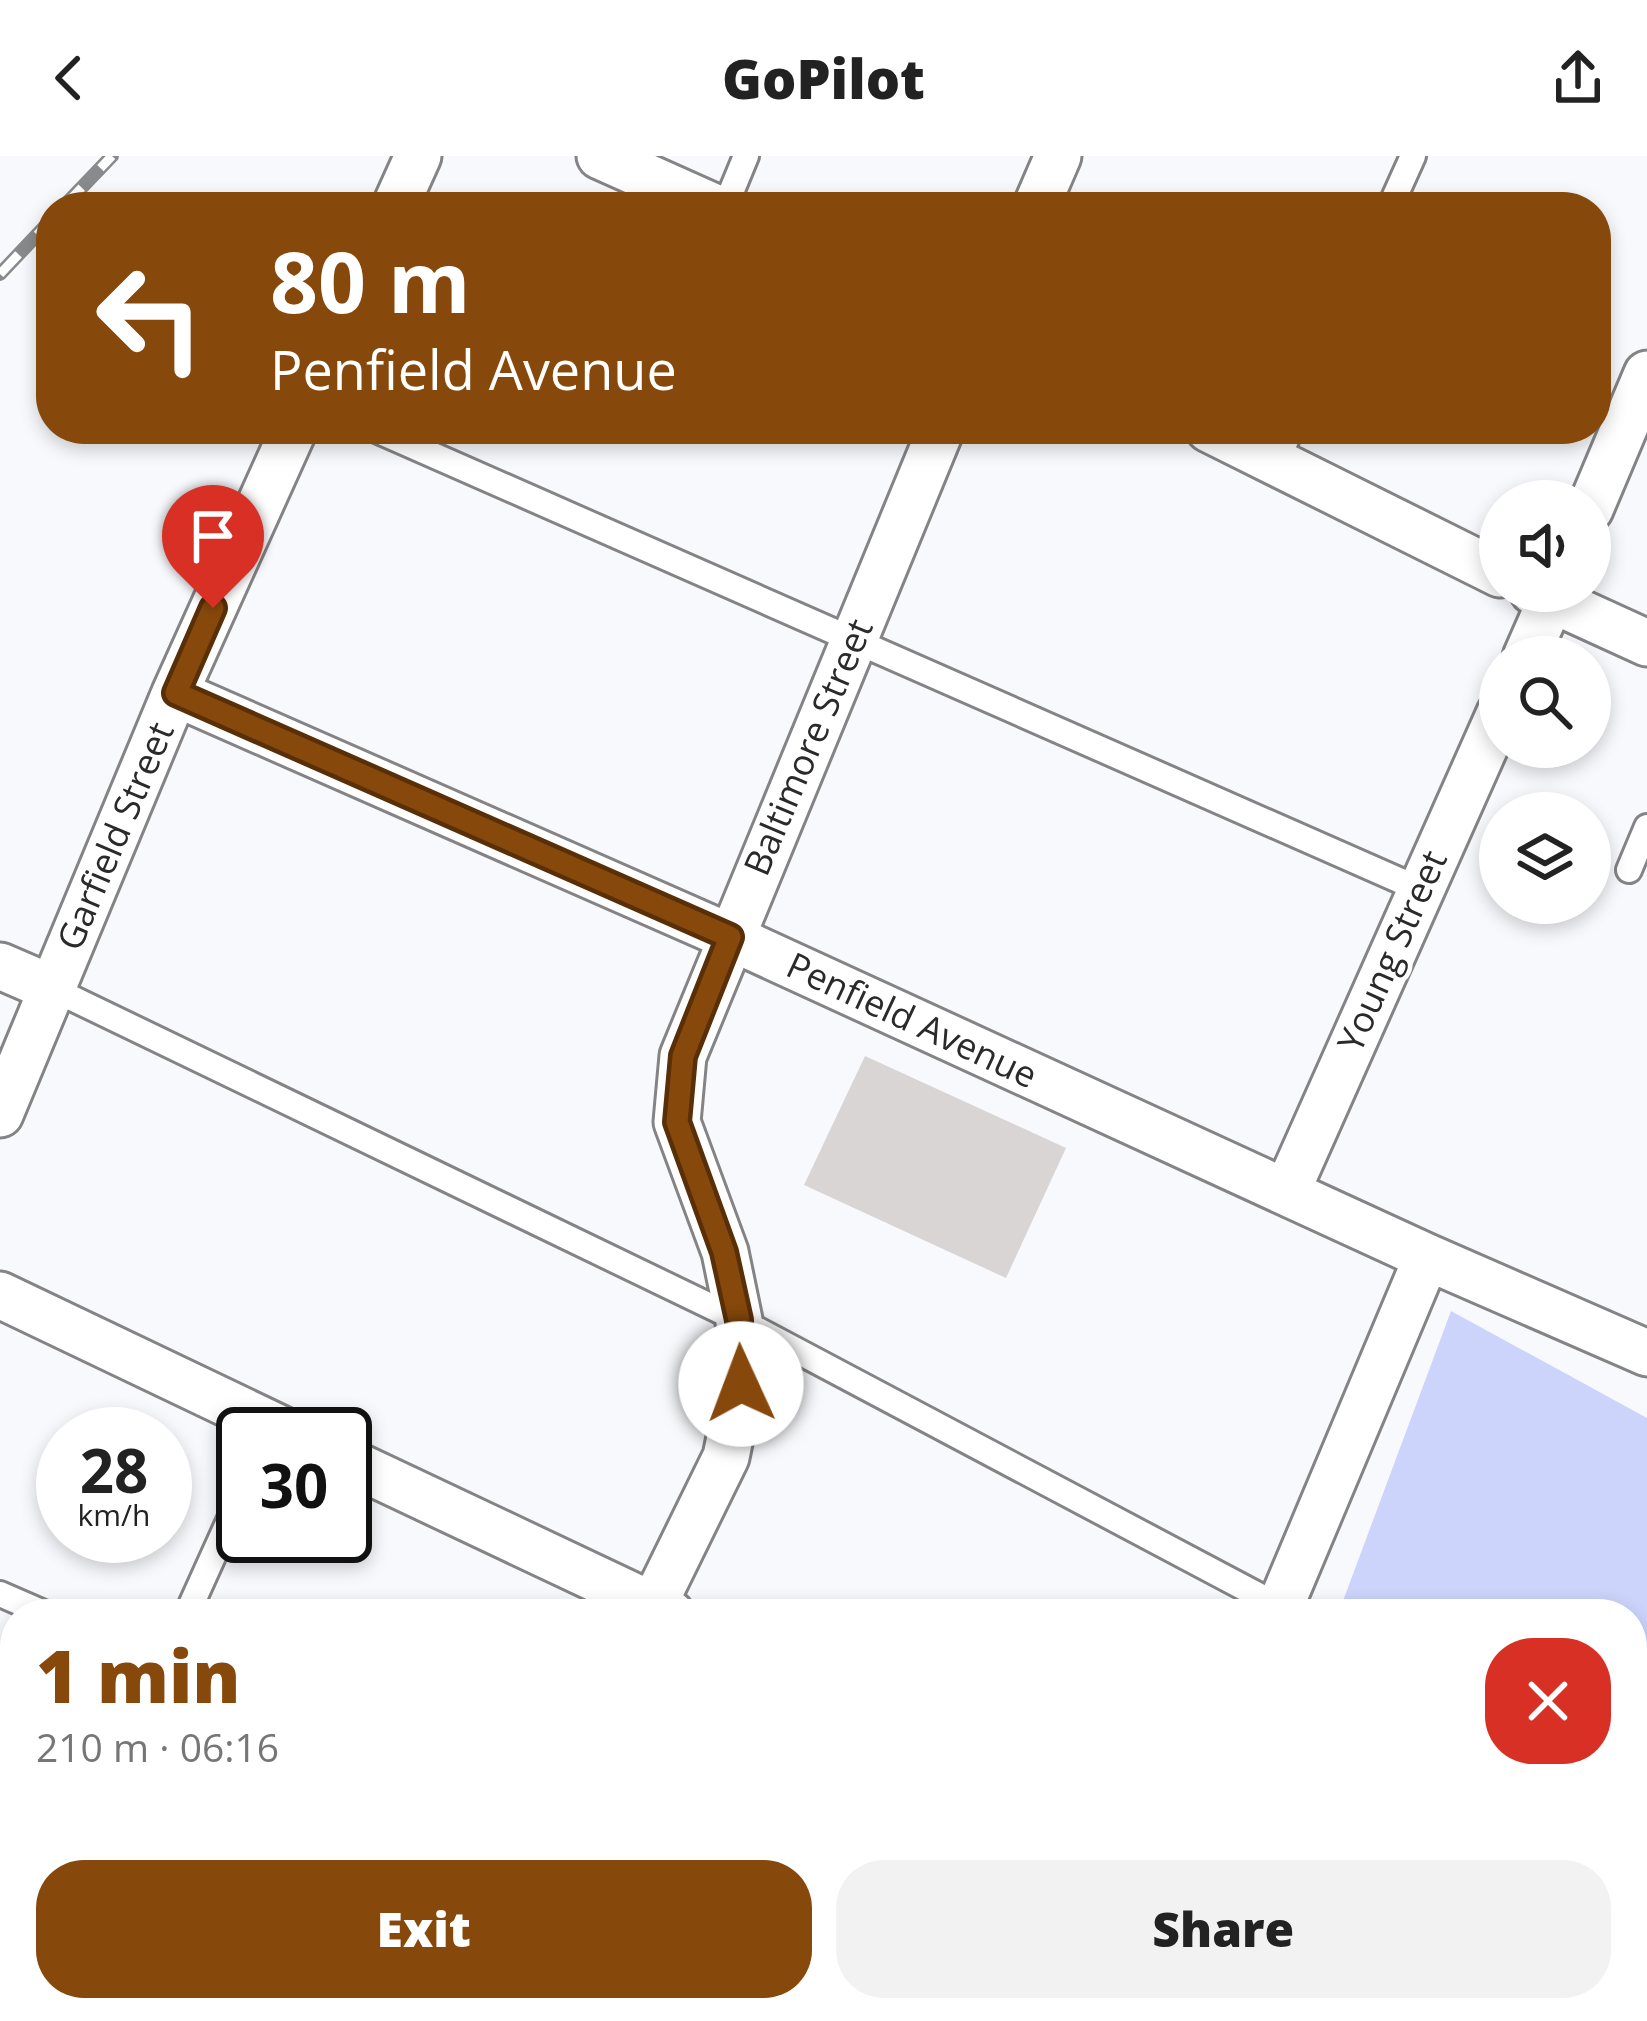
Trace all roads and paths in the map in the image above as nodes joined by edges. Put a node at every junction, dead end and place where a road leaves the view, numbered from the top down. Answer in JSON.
{"nodes":[{"id":1,"x":418,"y":156,"type":"edge"},
{"id":2,"x":600,"y":156,"type":"edge"},
{"id":3,"x":746,"y":156,"type":"edge"},
{"id":4,"x":1058,"y":156,"type":"edge"},
{"id":5,"x":1413,"y":156,"type":"edge"},
{"id":6,"x":402,"y":192,"type":"edge"},
{"id":7,"x":680,"y":192,"type":"edge"},
{"id":8,"x":730,"y":192,"type":"edge"},
{"id":9,"x":1042,"y":192,"type":"edge"},
{"id":10,"x":1397,"y":192,"type":"edge"},
{"id":11,"x":1647,"y":374,"type":"edge"},
{"id":12,"x":287,"y":444,"type":"edge"},
{"id":13,"x":408,"y":444,"type":"edge"},
{"id":14,"x":934,"y":444,"type":"edge"},
{"id":15,"x":1284,"y":444,"type":"edge"},
{"id":16,"x":1602,"y":480,"type":"edge"},
{"id":17,"x":1479,"y":561,"type":"edge"},
{"id":18,"x":1584,"y":612,"type":"edge"},
{"id":19,"x":854,"y":638,"type":"junction"},
{"id":20,"x":1647,"y":643,"type":"edge"},
{"id":21,"x":176,"y":693,"type":"junction"},
{"id":22,"x":1479,"y":759,"type":"edge"},
{"id":23,"x":1647,"y":827,"type":"edge"},
{"id":24,"x":1629,"y":870,"type":"dead end"},
{"id":25,"x":1419,"y":889,"type":"junction"},
{"id":26,"x":730,"y":937,"type":"junction"},
{"id":27,"x":0,"y":965,"type":"edge"},
{"id":28,"x":51,"y":988,"type":"junction"},
{"id":29,"x":0,"y":1114,"type":"edge"},
{"id":30,"x":1287,"y":1191,"type":"junction"},
{"id":31,"x":1426,"y":1257,"type":"junction"},
{"id":32,"x":0,"y":1295,"type":"edge"},
{"id":33,"x":739,"y":1320,"type":"junction"},
{"id":34,"x":1647,"y":1353,"type":"edge"},
{"id":35,"x":228,"y":1407,"type":"edge"},
{"id":36,"x":372,"y":1473,"type":"edge"},
{"id":37,"x":216,"y":1550,"type":"edge"},
{"id":38,"x":194,"y":1599,"type":"edge"},
{"id":39,"x":632,"y":1599,"type":"edge"},
{"id":40,"x":662,"y":1599,"type":"edge"},
{"id":41,"x":1261,"y":1599,"type":"edge"},
{"id":42,"x":1288,"y":1599,"type":"edge"}],
"edges":[{"from":1,"to":6,"type":"street"},
{"from":2,"to":7,"type":"street"},
{"from":3,"to":8,"type":"lane"},
{"from":4,"to":9,"type":"street"},
{"from":5,"to":10,"type":"lane"},
{"from":11,"to":16,"type":"street"},
{"from":12,"to":21,"type":"street","name":"Garfield Street"},
{"from":13,"to":19,"type":"lane"},
{"from":14,"to":19,"type":"street","name":"Baltimore Street"},
{"from":15,"to":17,"type":"street"},
{"from":18,"to":20,"type":"street"},
{"from":19,"to":25,"type":"lane"},
{"from":19,"to":26,"type":"street","name":"Baltimore Street"},
{"from":21,"to":26,"type":"street","name":"Penfield Avenue"},
{"from":21,"to":28,"type":"street","name":"Garfield Street"},
{"from":22,"to":25,"type":"street","name":"Young Street"},
{"from":23,"to":24,"type":"lane"},
{"from":25,"to":30,"type":"street","name":"Young Street"},
{"from":26,"to":30,"type":"street","name":"Penfield Avenue"},
{"from":26,"to":33,"type":"street","name":"Baltimore Street"},
{"from":27,"to":28,"type":"street"},
{"from":28,"to":29,"type":"street","name":"Garfield Street"},
{"from":28,"to":33,"type":"lane"},
{"from":30,"to":31,"type":"street","name":"Penfield Avenue"},
{"from":31,"to":34,"type":"street","name":"Penfield Avenue"},
{"from":31,"to":42,"type":"street"},
{"from":32,"to":35,"type":"street"},
{"from":33,"to":40,"type":"street","name":"Baltimore Street"},
{"from":33,"to":41,"type":"lane"},
{"from":36,"to":39,"type":"street"},
{"from":37,"to":38,"type":"lane"}]}
